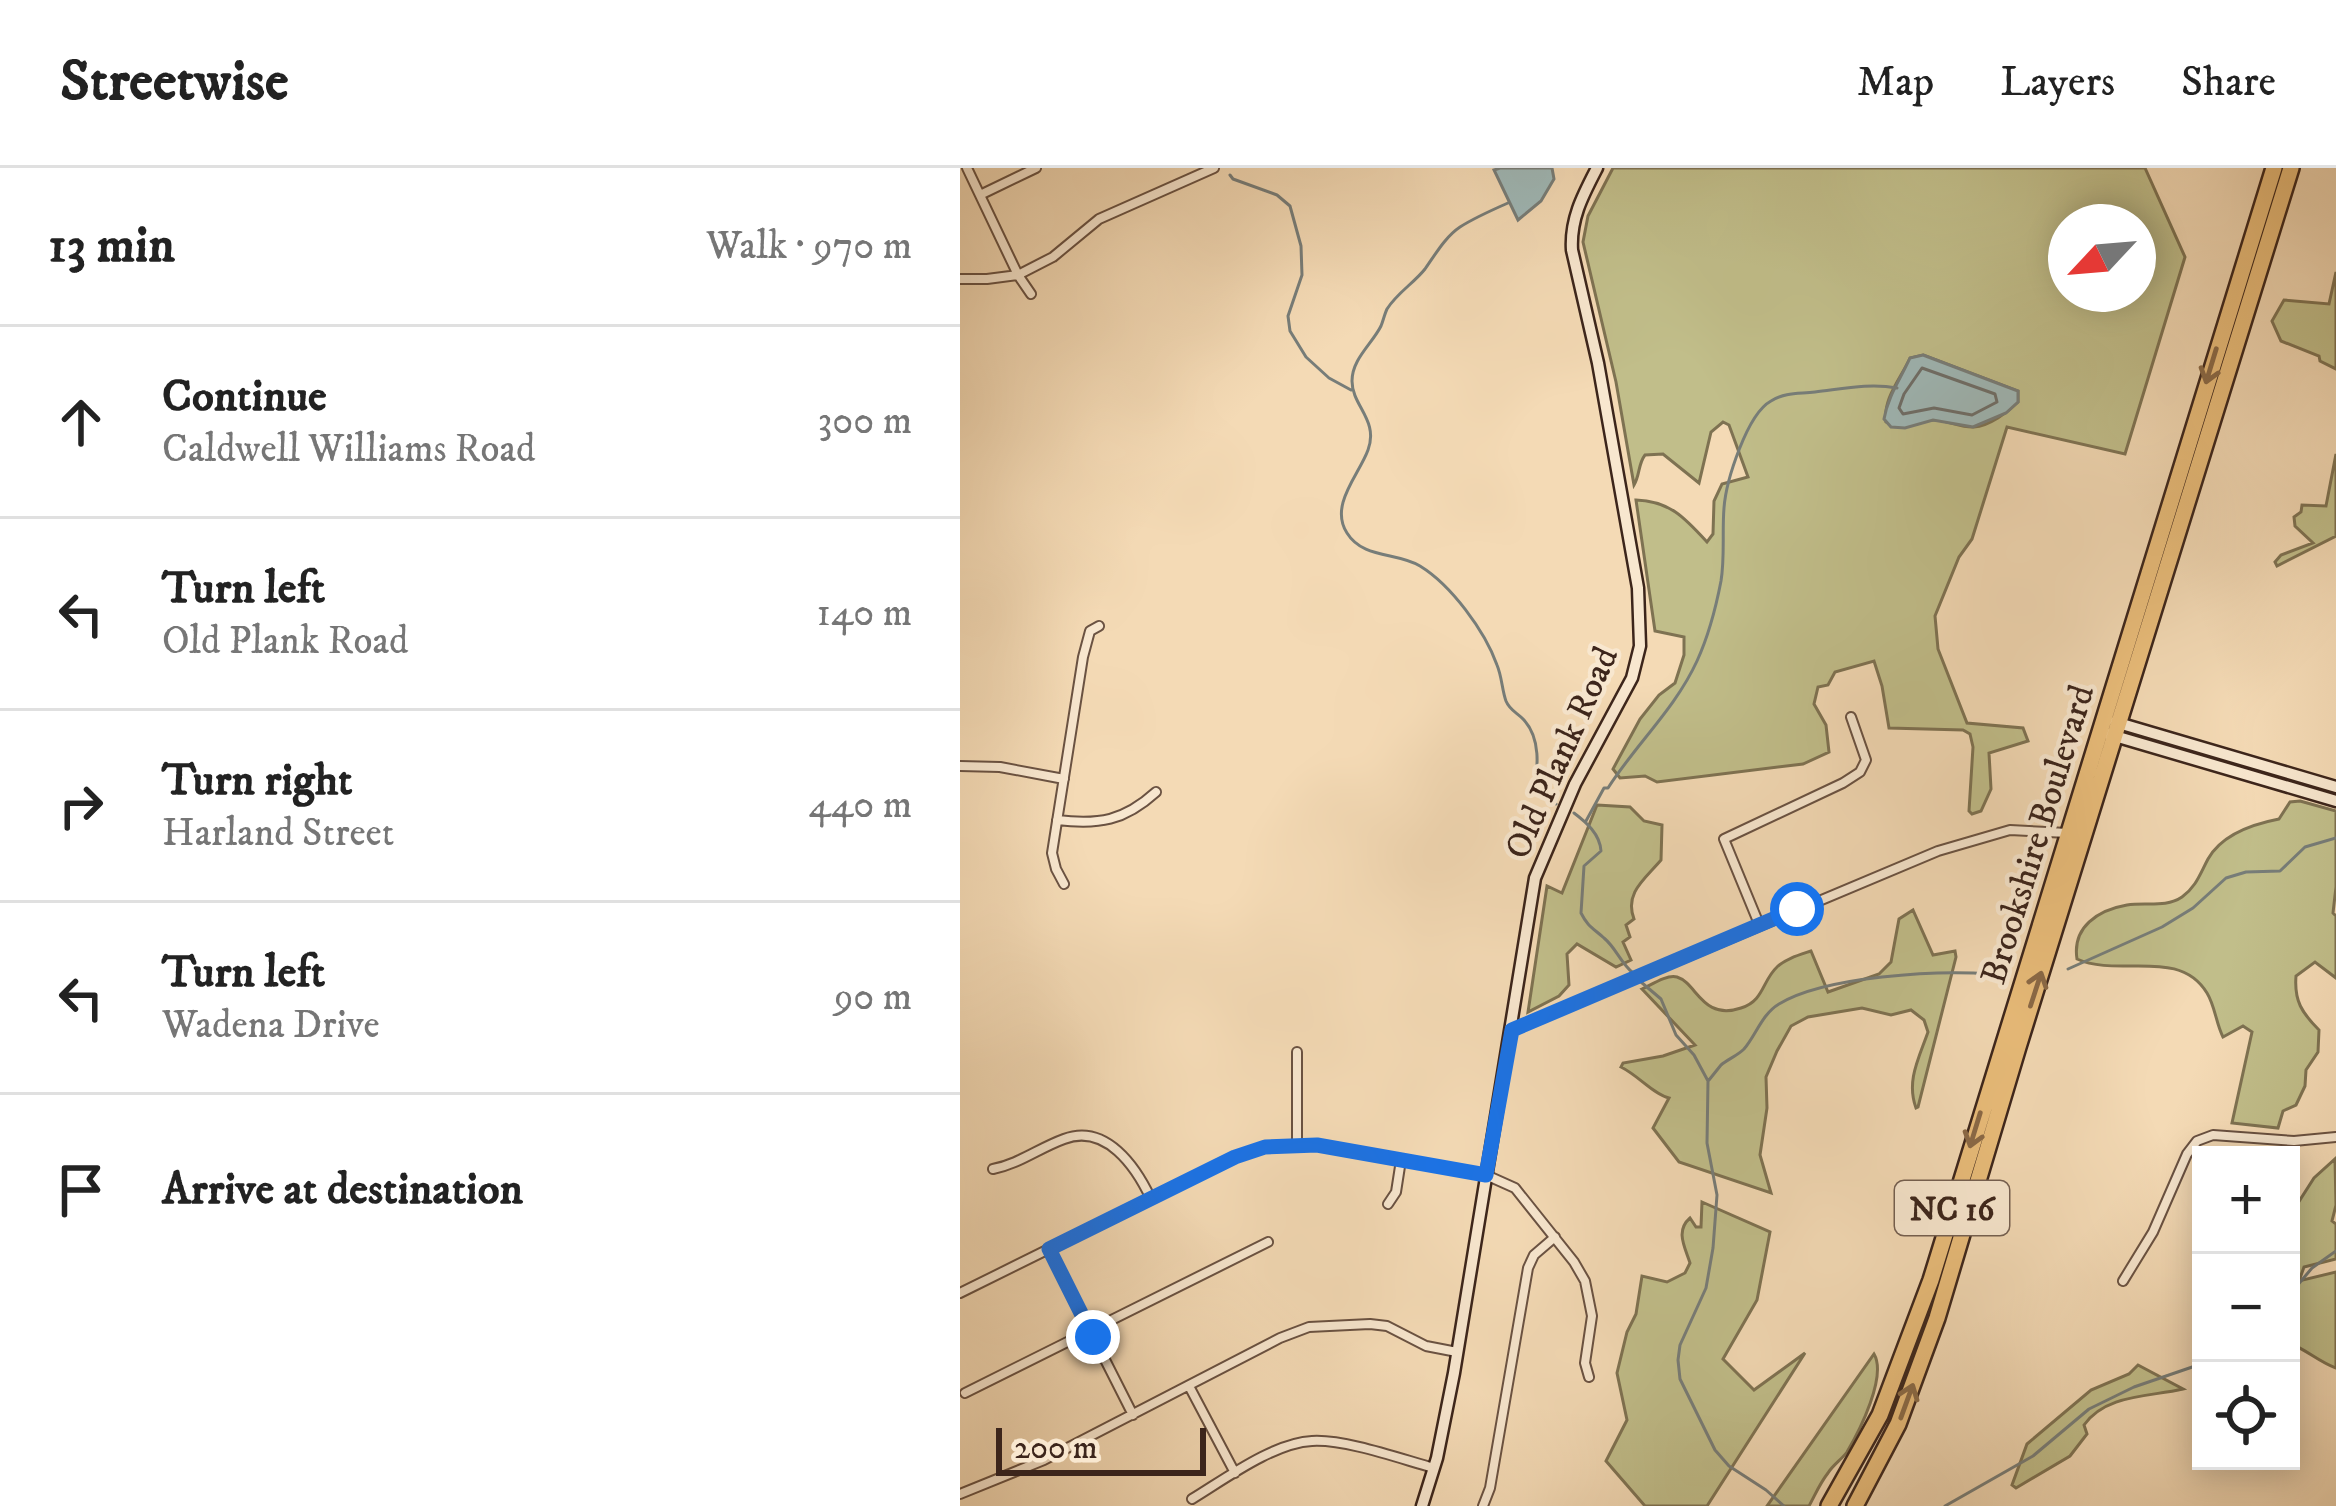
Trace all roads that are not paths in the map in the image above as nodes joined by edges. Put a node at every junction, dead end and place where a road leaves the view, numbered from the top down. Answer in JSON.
{"nodes":[{"id":1,"x":967,"y":168,"type":"edge"},
{"id":2,"x":1036,"y":168,"type":"edge"},
{"id":3,"x":1214,"y":168,"type":"edge"},
{"id":4,"x":1597,"y":168,"type":"edge"},
{"id":5,"x":2274,"y":168,"type":"edge"},
{"id":6,"x":2290,"y":168,"type":"edge"},
{"id":7,"x":980,"y":195,"type":"junction"},
{"id":8,"x":1018,"y":275,"type":"junction"},
{"id":9,"x":960,"y":279,"type":"edge"},
{"id":10,"x":1031,"y":293,"type":"dead end"},
{"id":11,"x":2166,"y":543,"type":"junction"},
{"id":12,"x":1099,"y":626,"type":"dead end"},
{"id":13,"x":1851,"y":717,"type":"dead end"},
{"id":14,"x":2109,"y":727,"type":"junction"},
{"id":15,"x":960,"y":766,"type":"edge"},
{"id":16,"x":1064,"y":779,"type":"junction"},
{"id":17,"x":2336,"y":787,"type":"edge"},
{"id":18,"x":1156,"y":792,"type":"dead end"},
{"id":19,"x":2336,"y":801,"type":"edge"},
{"id":20,"x":1058,"y":820,"type":"junction"},
{"id":21,"x":2077,"y":832,"type":"junction"},
{"id":22,"x":1064,"y":884,"type":"dead end"},
{"id":23,"x":1760,"y":925,"type":"junction"},
{"id":24,"x":1512,"y":1030,"type":"junction"},
{"id":25,"x":1297,"y":1052,"type":"dead end"},
{"id":26,"x":2336,"y":1137,"type":"edge"},
{"id":27,"x":1297,"y":1144,"type":"junction"},
{"id":28,"x":1401,"y":1160,"type":"junction"},
{"id":29,"x":992,"y":1169,"type":"dead end"},
{"id":30,"x":1486,"y":1175,"type":"junction"},
{"id":31,"x":1151,"y":1199,"type":"junction"},
{"id":32,"x":1388,"y":1204,"type":"dead end"},
{"id":33,"x":1555,"y":1238,"type":"junction"},
{"id":34,"x":1268,"y":1242,"type":"dead end"},
{"id":35,"x":1049,"y":1249,"type":"junction"},
{"id":36,"x":2123,"y":1281,"type":"dead end"},
{"id":37,"x":960,"y":1293,"type":"edge"},
{"id":38,"x":1090,"y":1332,"type":"junction"},
{"id":39,"x":1457,"y":1352,"type":"junction"},
{"id":40,"x":1589,"y":1377,"type":"dead end"},
{"id":41,"x":1189,"y":1386,"type":"junction"},
{"id":42,"x":965,"y":1393,"type":"dead end"},
{"id":43,"x":1133,"y":1414,"type":"junction"},
{"id":44,"x":1434,"y":1468,"type":"junction"},
{"id":45,"x":1235,"y":1473,"type":"junction"},
{"id":46,"x":960,"y":1494,"type":"edge"},
{"id":47,"x":1192,"y":1499,"type":"dead end"},
{"id":48,"x":1422,"y":1506,"type":"edge"},
{"id":49,"x":1483,"y":1506,"type":"edge"},
{"id":50,"x":1828,"y":1506,"type":"edge"},
{"id":51,"x":1856,"y":1506,"type":"edge"}],
"edges":[{"from":1,"to":7,"type":"street"},
{"from":2,"to":7,"type":"street"},
{"from":3,"to":8,"type":"street"},
{"from":4,"to":24,"type":"street","name":"Old Plank Road"},
{"from":5,"to":11,"type":"highway","one_way":true},
{"from":6,"to":11,"type":"highway","name":"Brookshire Boulevard","number":"NC 16"},
{"from":7,"to":8,"type":"street"},
{"from":8,"to":9,"type":"street"},
{"from":8,"to":10,"type":"street"},
{"from":11,"to":14,"type":"highway","name":"Brookshire Boulevard","number":"NC 16"},
{"from":11,"to":14,"type":"highway","name":"Brookshire Boulevard","number":"NC 16"},
{"from":12,"to":16,"type":"street"},
{"from":13,"to":23,"type":"street"},
{"from":14,"to":17,"type":"street"},
{"from":14,"to":19,"type":"street"},
{"from":14,"to":21,"type":"highway","name":"Brookshire Boulevard","number":"NC 16"},
{"from":14,"to":21,"type":"highway","name":"Brookshire Boulevard","number":"NC 16"},
{"from":15,"to":16,"type":"street"},
{"from":16,"to":20,"type":"street"},
{"from":18,"to":20,"type":"street"},
{"from":20,"to":22,"type":"street"},
{"from":21,"to":23,"type":"street"},
{"from":21,"to":50,"type":"highway","name":"Brookshire Boulevard","number":"NC 16","one_way":true},
{"from":51,"to":21,"type":"highway","name":"Brookshire Boulevard","number":"NC 16","one_way":true},
{"from":23,"to":24,"type":"street"},
{"from":24,"to":30,"type":"street","name":"Old Plank Road"},
{"from":25,"to":27,"type":"street"},
{"from":26,"to":36,"type":"street"},
{"from":27,"to":28,"type":"street"},
{"from":27,"to":31,"type":"street"},
{"from":28,"to":30,"type":"street"},
{"from":28,"to":32,"type":"street"},
{"from":29,"to":31,"type":"street"},
{"from":30,"to":33,"type":"street"},
{"from":30,"to":39,"type":"street","name":"Old Plank Road"},
{"from":31,"to":35,"type":"street"},
{"from":33,"to":40,"type":"street"},
{"from":33,"to":49,"type":"street"},
{"from":34,"to":38,"type":"street"},
{"from":35,"to":37,"type":"street"},
{"from":35,"to":38,"type":"street"},
{"from":38,"to":42,"type":"street"},
{"from":38,"to":43,"type":"street"},
{"from":39,"to":41,"type":"street"},
{"from":39,"to":44,"type":"street","name":"Old Plank Road"},
{"from":41,"to":43,"type":"street"},
{"from":41,"to":45,"type":"street"},
{"from":43,"to":46,"type":"street"},
{"from":44,"to":45,"type":"street"},
{"from":44,"to":48,"type":"street","name":"Old Plank Road"},
{"from":45,"to":47,"type":"street"}]}
